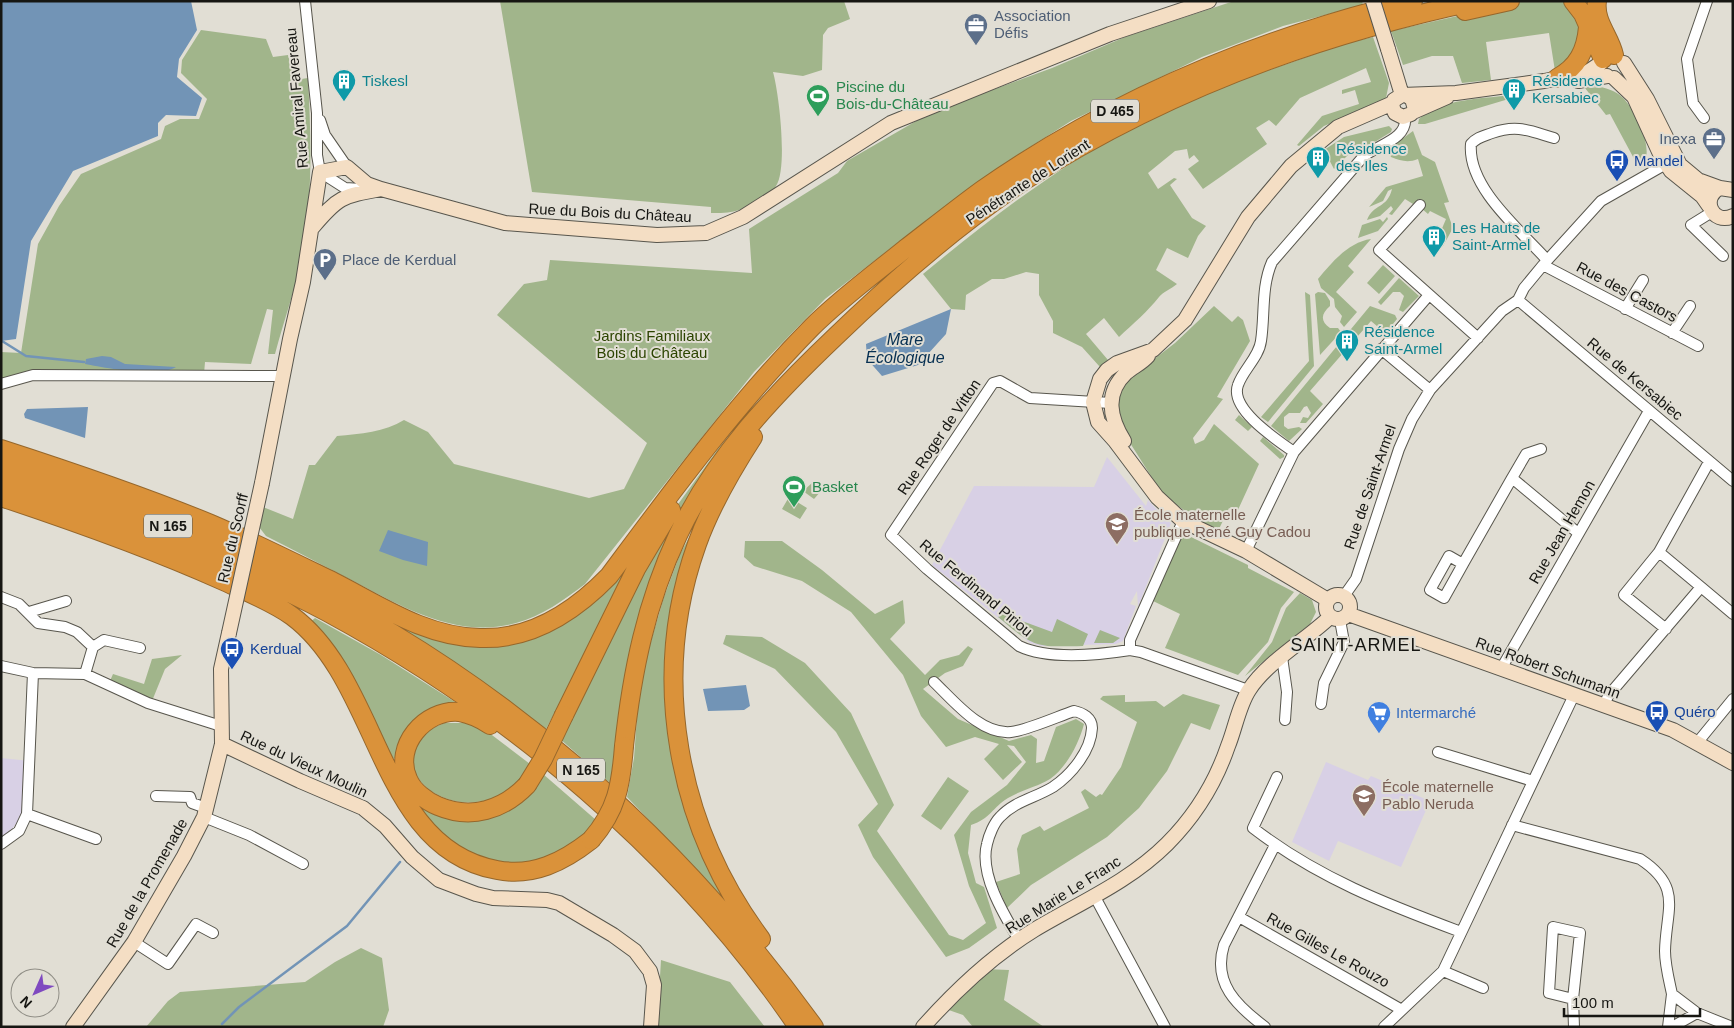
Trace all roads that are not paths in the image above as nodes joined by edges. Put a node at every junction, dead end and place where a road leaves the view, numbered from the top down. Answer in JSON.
{"nodes":[{"id":1,"x":305,"y":1,"type":"edge"},
{"id":2,"x":1208,"y":1,"type":"edge"},
{"id":3,"x":1400,"y":1,"type":"edge"},
{"id":4,"x":1413,"y":1,"type":"edge"},
{"id":5,"x":1477,"y":1,"type":"edge"},
{"id":6,"x":1510,"y":1,"type":"edge"},
{"id":7,"x":1573,"y":1,"type":"edge"},
{"id":8,"x":1597,"y":1,"type":"edge"},
{"id":9,"x":1707,"y":1,"type":"edge"},
{"id":10,"x":1369,"y":7,"type":"edge"},
{"id":11,"x":1588,"y":27,"type":"junction"},
{"id":12,"x":1323,"y":41,"type":"junction"},
{"id":13,"x":1611,"y":66,"type":"junction"},
{"id":14,"x":1551,"y":80,"type":"junction"},
{"id":15,"x":1403,"y":106,"type":"junction"},
{"id":16,"x":317,"y":113,"type":"junction"},
{"id":17,"x":1704,"y":118,"type":"dead end"},
{"id":18,"x":1554,"y":138,"type":"dead end"},
{"id":19,"x":1666,"y":164,"type":"junction"},
{"id":20,"x":347,"y":167,"type":"junction"},
{"id":21,"x":320,"y":172,"type":"junction"},
{"id":22,"x":1727,"y":189,"type":"edge"},
{"id":23,"x":380,"y":190,"type":"junction"},
{"id":24,"x":1420,"y":205,"type":"dead end"},
{"id":25,"x":1710,"y":209,"type":"junction"},
{"id":26,"x":1733,"y":216,"type":"edge"},
{"id":27,"x":313,"y":227,"type":"junction"},
{"id":28,"x":1723,"y":256,"type":"dead end"},
{"id":29,"x":1545,"y":262,"type":"junction"},
{"id":30,"x":1643,"y":280,"type":"dead end"},
{"id":31,"x":853,"y":291,"type":"junction"},
{"id":32,"x":1429,"y":295,"type":"junction"},
{"id":33,"x":1518,"y":300,"type":"junction"},
{"id":34,"x":1690,"y":306,"type":"dead end"},
{"id":35,"x":1625,"y":308,"type":"junction"},
{"id":36,"x":1672,"y":333,"type":"junction"},
{"id":37,"x":1478,"y":338,"type":"junction"},
{"id":38,"x":290,"y":339,"type":"joint"},
{"id":39,"x":1698,"y":346,"type":"dead end"},
{"id":40,"x":1381,"y":349,"type":"junction"},
{"id":41,"x":1153,"y":350,"type":"junction"},
{"id":42,"x":814,"y":357,"type":"junction"},
{"id":43,"x":284,"y":376,"type":"junction"},
{"id":44,"x":1,"y":384,"type":"edge"},
{"id":45,"x":1430,"y":390,"type":"junction"},
{"id":46,"x":1093,"y":402,"type":"junction"},
{"id":47,"x":1111,"y":403,"type":"junction"},
{"id":48,"x":1649,"y":411,"type":"junction"},
{"id":49,"x":1,"y":449,"type":"edge"},
{"id":50,"x":1541,"y":450,"type":"dead end"},
{"id":51,"x":1294,"y":452,"type":"junction"},
{"id":52,"x":1710,"y":462,"type":"junction"},
{"id":53,"x":1,"y":467,"type":"edge"},
{"id":54,"x":1512,"y":478,"type":"junction"},
{"id":55,"x":1,"y":480,"type":"edge"},
{"id":56,"x":1733,"y":482,"type":"edge"},
{"id":57,"x":1,"y":497,"type":"edge"},
{"id":58,"x":1157,"y":497,"type":"junction"},
{"id":59,"x":1183,"y":521,"type":"junction"},
{"id":60,"x":1578,"y":533,"type":"junction"},
{"id":61,"x":891,"y":534,"type":"joint"},
{"id":62,"x":1246,"y":551,"type":"junction"},
{"id":63,"x":1659,"y":552,"type":"junction"},
{"id":64,"x":1463,"y":564,"type":"dead end"},
{"id":65,"x":1701,"y":587,"type":"junction"},
{"id":66,"x":1344,"y":596,"type":"junction"},
{"id":67,"x":1,"y":597,"type":"edge"},
{"id":68,"x":1328,"y":600,"type":"junction"},
{"id":69,"x":66,"y":601,"type":"dead end"},
{"id":70,"x":29,"y":612,"type":"junction"},
{"id":71,"x":1733,"y":614,"type":"edge"},
{"id":72,"x":1339,"y":617,"type":"junction"},
{"id":73,"x":1666,"y":629,"type":"junction"},
{"id":74,"x":93,"y":647,"type":"junction"},
{"id":75,"x":140,"y":648,"type":"dead end"},
{"id":76,"x":1130,"y":650,"type":"junction"},
{"id":77,"x":1282,"y":657,"type":"junction"},
{"id":78,"x":1,"y":666,"type":"edge"},
{"id":79,"x":1501,"y":669,"type":"junction"},
{"id":80,"x":33,"y":673,"type":"junction"},
{"id":81,"x":85,"y":674,"type":"junction"},
{"id":82,"x":934,"y":682,"type":"dead end"},
{"id":83,"x":1248,"y":690,"type":"junction"},
{"id":84,"x":1574,"y":695,"type":"junction"},
{"id":85,"x":1733,"y":699,"type":"edge"},
{"id":86,"x":1321,"y":704,"type":"dead end"},
{"id":87,"x":1604,"y":706,"type":"junction"},
{"id":88,"x":1285,"y":720,"type":"dead end"},
{"id":89,"x":220,"y":726,"type":"junction"},
{"id":90,"x":1697,"y":743,"type":"junction"},
{"id":91,"x":222,"y":744,"type":"junction"},
{"id":92,"x":540,"y":752,"type":"junction"},
{"id":93,"x":1438,"y":752,"type":"dead end"},
{"id":94,"x":1733,"y":763,"type":"edge"},
{"id":95,"x":1277,"y":777,"type":"dead end"},
{"id":96,"x":1533,"y":781,"type":"junction"},
{"id":97,"x":156,"y":796,"type":"dead end"},
{"id":98,"x":205,"y":812,"type":"junction"},
{"id":99,"x":27,"y":814,"type":"junction"},
{"id":100,"x":1512,"y":825,"type":"junction"},
{"id":101,"x":96,"y":839,"type":"dead end"},
{"id":102,"x":1,"y":844,"type":"edge"},
{"id":103,"x":1275,"y":845,"type":"junction"},
{"id":104,"x":303,"y":864,"type":"dead end"},
{"id":105,"x":1094,"y":898,"type":"junction"},
{"id":106,"x":1239,"y":917,"type":"junction"},
{"id":107,"x":1461,"y":932,"type":"junction"},
{"id":108,"x":213,"y":933,"type":"dead end"},
{"id":109,"x":1019,"y":940,"type":"junction"},
{"id":110,"x":134,"y":942,"type":"junction"},
{"id":111,"x":1443,"y":971,"type":"junction"},
{"id":112,"x":1483,"y":988,"type":"dead end"},
{"id":113,"x":789,"y":992,"type":"junction"},
{"id":114,"x":1672,"y":994,"type":"junction"},
{"id":115,"x":1573,"y":999,"type":"junction"},
{"id":116,"x":1402,"y":1010,"type":"junction"},
{"id":117,"x":1697,"y":1013,"type":"junction"},
{"id":118,"x":1728,"y":1026,"type":"edge"},
{"id":119,"x":73,"y":1027,"type":"edge"},
{"id":120,"x":651,"y":1027,"type":"edge"},
{"id":121,"x":798,"y":1027,"type":"edge"},
{"id":122,"x":814,"y":1027,"type":"edge"},
{"id":123,"x":924,"y":1027,"type":"edge"},
{"id":124,"x":1164,"y":1027,"type":"edge"},
{"id":125,"x":1265,"y":1027,"type":"edge"},
{"id":126,"x":1384,"y":1027,"type":"edge"},
{"id":127,"x":1574,"y":1027,"type":"edge"},
{"id":128,"x":1668,"y":1027,"type":"edge"},
{"id":129,"x":1672,"y":1027,"type":"edge"}],
"edges":[{"from":1,"to":16,"type":"street","name":"Rue Amiral Favereau"},
{"from":2,"to":23,"type":"street","name":"Rue du Bois du Château"},
{"from":3,"to":10,"type":"highway"},
{"from":4,"to":10,"type":"highway","name":"Pénétrante de Lorient","number":"D 465"},
{"from":5,"to":12,"type":"highway","name":"Pénétrante de Lorient","number":"D 465"},
{"from":6,"to":12,"type":"highway"},
{"from":7,"to":11,"type":"highway"},
{"from":8,"to":13,"type":"highway"},
{"from":9,"to":17,"type":"street"},
{"from":10,"to":15,"type":"street","bridge":true},
{"from":10,"to":31,"type":"highway","name":"Pénétrante de Lorient","number":"D 465"},
{"from":11,"to":13,"type":"highway"},
{"from":11,"to":14,"type":"highway"},
{"from":12,"to":42,"type":"highway","name":"Pénétrante de Lorient","number":"D 465"},
{"from":13,"to":14,"type":"street"},
{"from":13,"to":19,"type":"street"},
{"from":13,"to":22,"type":"street"},
{"from":14,"to":15,"type":"street"},
{"from":15,"to":41,"type":"street"},
{"from":15,"to":51,"type":"street"},
{"from":16,"to":20,"type":"street","name":"Rue du Bois du Château"},
{"from":16,"to":21,"type":"street","name":"Rue Amiral Favereau"},
{"from":18,"to":29,"type":"street"},
{"from":19,"to":25,"type":"street"},
{"from":19,"to":29,"type":"street","name":"Rue de Saint-Armel"},
{"from":20,"to":21,"type":"street"},
{"from":20,"to":23,"type":"street","name":"Rue du Bois du Château"},
{"from":21,"to":23,"type":"street","name":"Rue du Bois du Château"},
{"from":21,"to":27,"type":"street","name":"Rue Amiral Favereau"},
{"from":22,"to":25,"type":"street"},
{"from":23,"to":27,"type":"street","name":"Rue du Bois du Château"},
{"from":24,"to":32,"type":"street"},
{"from":25,"to":26,"type":"street"},
{"from":25,"to":28,"type":"street"},
{"from":27,"to":38,"type":"street","name":"Rue Amiral Favereau"},
{"from":29,"to":33,"type":"street","name":"Rue de Saint-Armel"},
{"from":29,"to":35,"type":"street","name":"Rue des Castors"},
{"from":30,"to":35,"type":"street"},
{"from":31,"to":49,"type":"highway"},
{"from":31,"to":92,"type":"highway","bridge":true},
{"from":32,"to":37,"type":"street"},
{"from":32,"to":40,"type":"street"},
{"from":33,"to":37,"type":"street","name":"Rue de Saint-Armel"},
{"from":33,"to":48,"type":"street","name":"Rue de Kersabiec"},
{"from":34,"to":36,"type":"street"},
{"from":35,"to":36,"type":"street","name":"Rue des Castors"},
{"from":36,"to":39,"type":"street","name":"Rue des Castors"},
{"from":37,"to":45,"type":"street","name":"Rue de Saint-Armel"},
{"from":38,"to":43,"type":"street","name":"Rue du Scorff"},
{"from":40,"to":45,"type":"street"},
{"from":40,"to":51,"type":"street"},
{"from":41,"to":46,"type":"street"},
{"from":41,"to":47,"type":"street"},
{"from":42,"to":57,"type":"highway","bridge":true},
{"from":42,"to":113,"type":"highway"},
{"from":43,"to":44,"type":"street"},
{"from":43,"to":89,"type":"street","name":"Rue du Scorff","bridge":true},
{"from":45,"to":66,"type":"street","name":"Rue de Saint-Armel"},
{"from":46,"to":47,"type":"street","name":"Rue Roger de Vitton"},
{"from":46,"to":58,"type":"street"},
{"from":46,"to":61,"type":"street","name":"Rue Roger de Vitton"},
{"from":47,"to":58,"type":"street"},
{"from":48,"to":52,"type":"street","name":"Rue de Kersabiec"},
{"from":48,"to":60,"type":"street","name":"Rue Jean Hemon"},
{"from":50,"to":54,"type":"street"},
{"from":51,"to":62,"type":"street"},
{"from":52,"to":56,"type":"street","name":"Rue de Kersabiec"},
{"from":52,"to":63,"type":"street"},
{"from":53,"to":113,"type":"highway","number":"N 165"},
{"from":54,"to":60,"type":"street"},
{"from":54,"to":64,"type":"street"},
{"from":55,"to":92,"type":"highway","number":"N 165"},
{"from":58,"to":59,"type":"street"},
{"from":59,"to":62,"type":"street"},
{"from":59,"to":76,"type":"street"},
{"from":60,"to":79,"type":"street","name":"Rue Jean Hemon"},
{"from":61,"to":76,"type":"street","name":"Rue Ferdinand Piriou"},
{"from":62,"to":68,"type":"street"},
{"from":63,"to":65,"type":"street"},
{"from":63,"to":73,"type":"street"},
{"from":65,"to":71,"type":"street"},
{"from":65,"to":73,"type":"street"},
{"from":66,"to":68,"type":"street"},
{"from":66,"to":72,"type":"street"},
{"from":67,"to":70,"type":"street"},
{"from":68,"to":72,"type":"street"},
{"from":69,"to":70,"type":"street"},
{"from":70,"to":74,"type":"street"},
{"from":72,"to":77,"type":"street","name":"Rue Marie Le Franc"},
{"from":72,"to":79,"type":"street","name":"Rue Robert Schumann"},
{"from":72,"to":86,"type":"street"},
{"from":73,"to":87,"type":"street"},
{"from":74,"to":75,"type":"street"},
{"from":74,"to":81,"type":"street"},
{"from":76,"to":83,"type":"street","name":"Rue Ferdinand Piriou"},
{"from":77,"to":83,"type":"street","name":"Rue Marie Le Franc"},
{"from":77,"to":88,"type":"street"},
{"from":78,"to":80,"type":"street"},
{"from":79,"to":84,"type":"street","name":"Rue Robert Schumann"},
{"from":80,"to":81,"type":"street"},
{"from":80,"to":99,"type":"street"},
{"from":81,"to":89,"type":"street"},
{"from":82,"to":109,"type":"street"},
{"from":83,"to":105,"type":"street","name":"Rue Marie Le Franc"},
{"from":84,"to":87,"type":"street","name":"Rue Robert Schumann"},
{"from":84,"to":96,"type":"street"},
{"from":85,"to":90,"type":"street"},
{"from":87,"to":90,"type":"street","name":"Rue Robert Schumann"},
{"from":89,"to":91,"type":"street","name":"Rue du Scorff"},
{"from":90,"to":94,"type":"street","name":"Rue Robert Schumann"},
{"from":91,"to":98,"type":"street","name":"Rue de la Promenade"},
{"from":91,"to":120,"type":"street","name":"Rue du Vieux Moulin"},
{"from":92,"to":121,"type":"highway","number":"N 165"},
{"from":93,"to":96,"type":"street"},
{"from":95,"to":103,"type":"street"},
{"from":96,"to":100,"type":"street"},
{"from":97,"to":98,"type":"street"},
{"from":98,"to":104,"type":"street"},
{"from":98,"to":110,"type":"street","name":"Rue de la Promenade"},
{"from":99,"to":101,"type":"street"},
{"from":99,"to":102,"type":"street"},
{"from":100,"to":107,"type":"street"},
{"from":100,"to":114,"type":"street"},
{"from":103,"to":106,"type":"street"},
{"from":103,"to":107,"type":"street"},
{"from":105,"to":109,"type":"street","name":"Rue Marie Le Franc"},
{"from":105,"to":124,"type":"street"},
{"from":106,"to":116,"type":"street","name":"Rue Gilles Le Rouzo"},
{"from":106,"to":125,"type":"street"},
{"from":107,"to":111,"type":"street"},
{"from":108,"to":110,"type":"street"},
{"from":109,"to":123,"type":"street","name":"Rue Marie Le Franc"},
{"from":110,"to":119,"type":"street","name":"Rue de la Promenade"},
{"from":111,"to":112,"type":"street"},
{"from":111,"to":116,"type":"street"},
{"from":113,"to":122,"type":"highway","number":"N 165"},
{"from":114,"to":117,"type":"street"},
{"from":114,"to":128,"type":"street"},
{"from":115,"to":115,"type":"street"},
{"from":115,"to":127,"type":"street"},
{"from":116,"to":126,"type":"street"},
{"from":117,"to":118,"type":"street"},
{"from":117,"to":129,"type":"street"}]}
